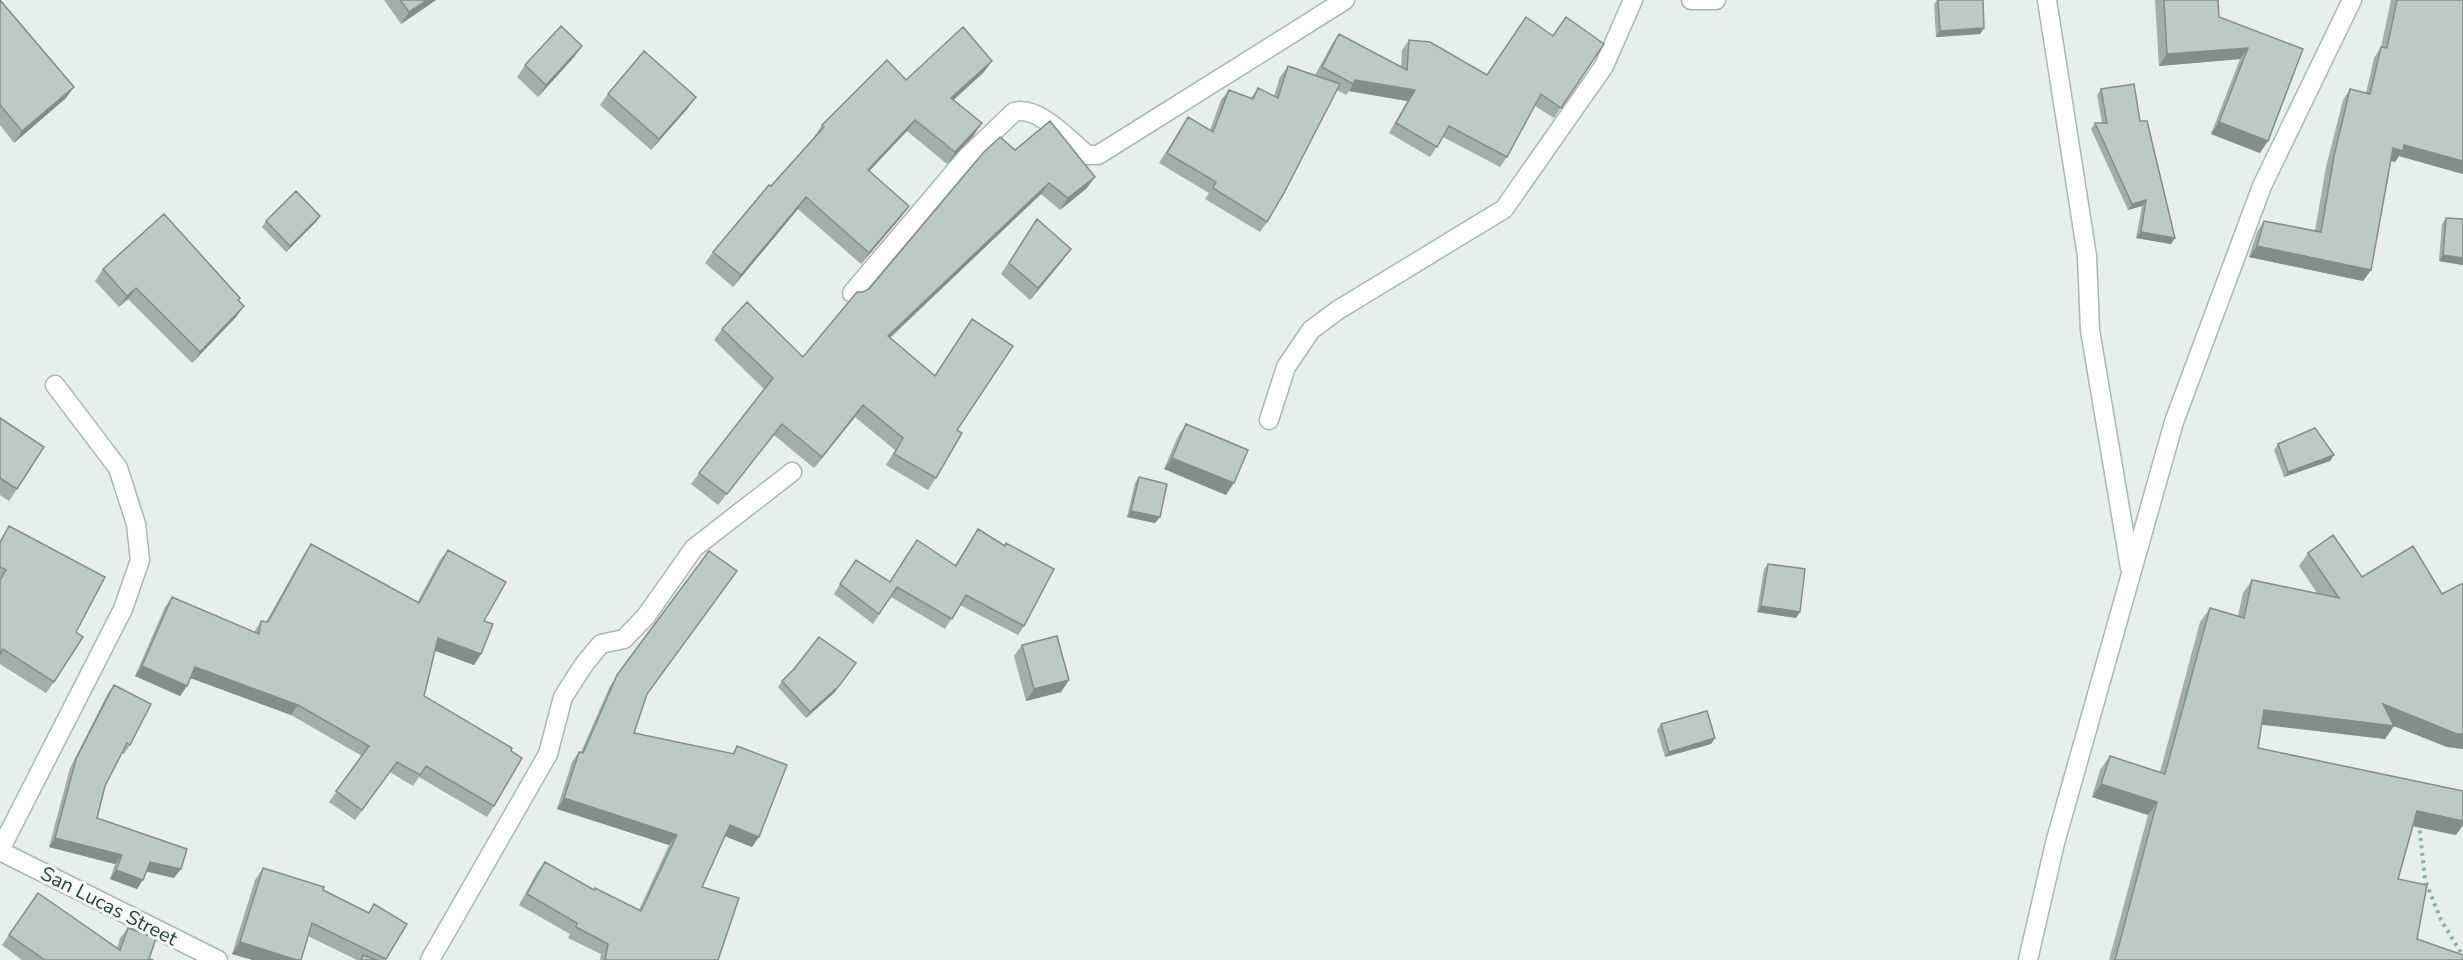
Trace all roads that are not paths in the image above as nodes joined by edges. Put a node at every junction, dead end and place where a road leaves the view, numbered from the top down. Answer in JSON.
{"nodes":[{"id":1,"x":1345,"y":0,"type":"edge"},
{"id":2,"x":1634,"y":0,"type":"edge"},
{"id":3,"x":1691,"y":0,"type":"edge"},
{"id":4,"x":1716,"y":0,"type":"edge"},
{"id":5,"x":2047,"y":0,"type":"edge"},
{"id":6,"x":2352,"y":0,"type":"edge"},
{"id":7,"x":852,"y":293,"type":"dead end"},
{"id":8,"x":55,"y":386,"type":"dead end"},
{"id":9,"x":1269,"y":420,"type":"dead end"},
{"id":10,"x":792,"y":471,"type":"dead end"},
{"id":11,"x":2131,"y":573,"type":"junction"},
{"id":12,"x":0,"y":850,"type":"edge"},
{"id":13,"x":218,"y":960,"type":"edge"},
{"id":14,"x":430,"y":960,"type":"edge"},
{"id":15,"x":2028,"y":960,"type":"edge"}],
"edges":[{"from":1,"to":7,"type":"street"},
{"from":2,"to":9,"type":"street"},
{"from":3,"to":4,"type":"street"},
{"from":5,"to":11,"type":"street"},
{"from":6,"to":11,"type":"street"},
{"from":8,"to":12,"type":"street"},
{"from":10,"to":14,"type":"street"},
{"from":11,"to":15,"type":"street"},
{"from":12,"to":13,"type":"street","name":"San Lucas Street"}]}
